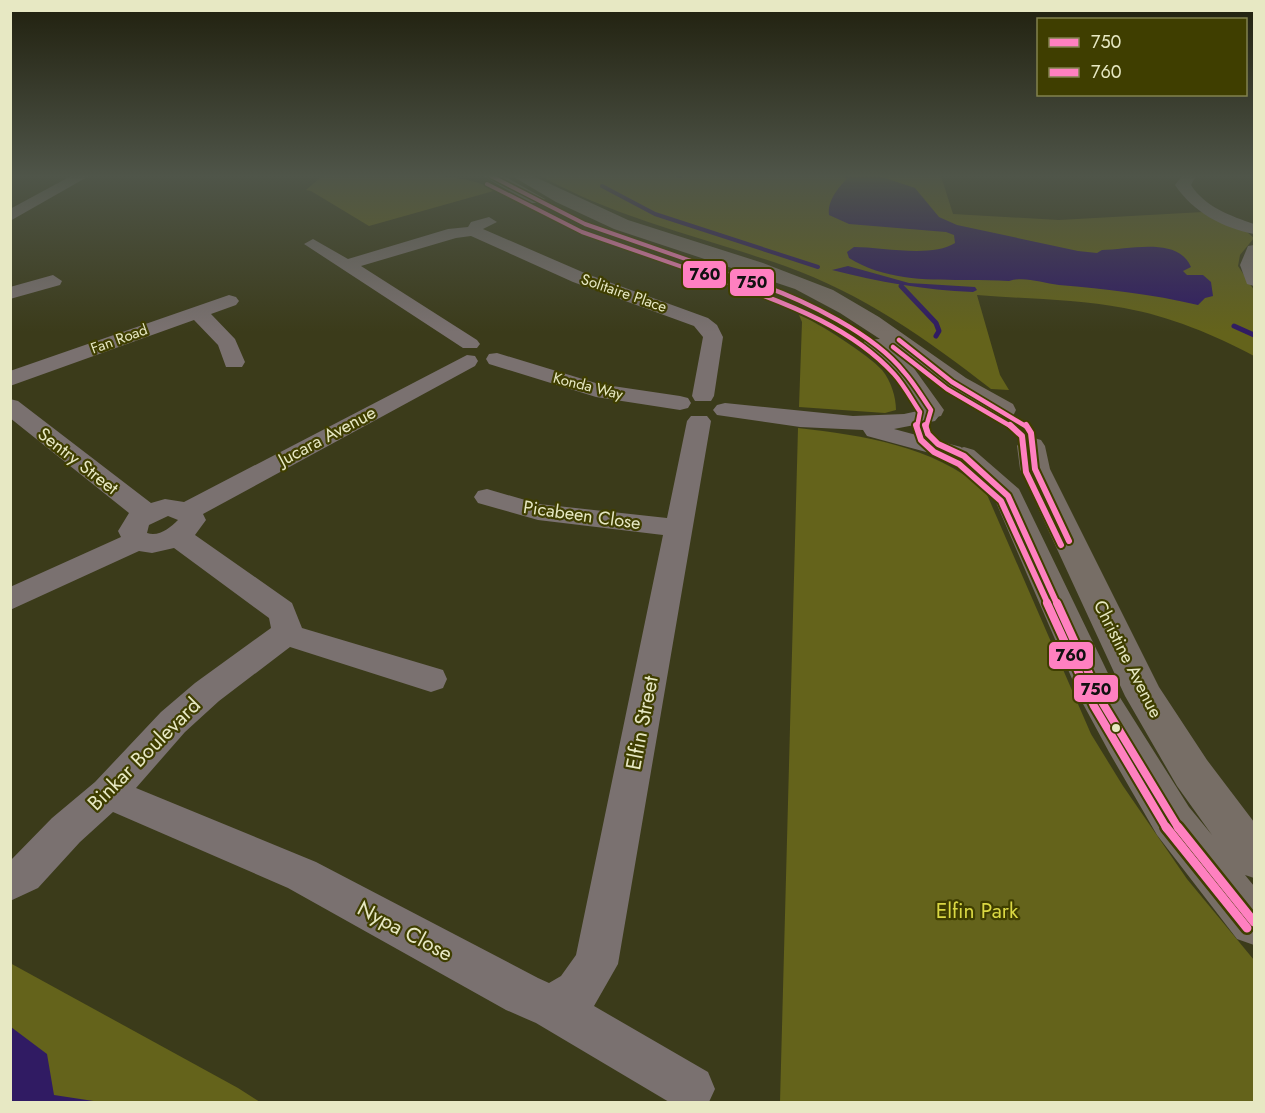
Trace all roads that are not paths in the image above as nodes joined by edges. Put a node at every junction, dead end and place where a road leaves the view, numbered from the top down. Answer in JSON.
{"nodes":[{"id":1,"x":475,"y":228,"type":"edge"},
{"id":2,"x":595,"y":228,"type":"edge"},
{"id":3,"x":629,"y":228,"type":"edge"},
{"id":4,"x":473,"y":231,"type":"junction"},
{"id":5,"x":313,"y":244,"type":"dead end"},
{"id":6,"x":1254,"y":250,"type":"edge"},
{"id":7,"x":346,"y":265,"type":"junction"},
{"id":8,"x":1254,"y":280,"type":"edge"},
{"id":9,"x":53,"y":281,"type":"dead end"},
{"id":10,"x":10,"y":293,"type":"edge"},
{"id":11,"x":229,"y":301,"type":"dead end"},
{"id":12,"x":197,"y":312,"type":"junction"},
{"id":13,"x":468,"y":352,"type":"junction"},
{"id":14,"x":234,"y":362,"type":"dead end"},
{"id":15,"x":10,"y":380,"type":"edge"},
{"id":16,"x":10,"y":406,"type":"edge"},
{"id":17,"x":702,"y":407,"type":"junction"},
{"id":18,"x":1003,"y":410,"type":"junction"},
{"id":19,"x":929,"y":413,"type":"junction"},
{"id":20,"x":835,"y":421,"type":"junction"},
{"id":21,"x":1031,"y":446,"type":"junction"},
{"id":22,"x":958,"y":454,"type":"junction"},
{"id":23,"x":487,"y":497,"type":"dead end"},
{"id":24,"x":183,"y":523,"type":"junction"},
{"id":25,"x":142,"y":527,"type":"junction"},
{"id":26,"x":677,"y":528,"type":"junction"},
{"id":27,"x":10,"y":600,"type":"edge"},
{"id":28,"x":285,"y":634,"type":"junction"},
{"id":29,"x":431,"y":679,"type":"dead end"},
{"id":30,"x":108,"y":794,"type":"junction"},
{"id":31,"x":1254,"y":857,"type":"edge"},
{"id":32,"x":10,"y":882,"type":"edge"},
{"id":33,"x":1254,"y":922,"type":"edge"},
{"id":34,"x":552,"y":1007,"type":"junction"},
{"id":35,"x":691,"y":1089,"type":"dead end"}],
"edges":[{"from":1,"to":4,"type":"street"},
{"from":2,"to":19,"type":"main road"},
{"from":3,"to":18,"type":"main road"},
{"from":4,"to":7,"type":"street"},
{"from":4,"to":17,"type":"street","name":"Solitaire Place"},
{"from":5,"to":7,"type":"street"},
{"from":6,"to":8,"type":"street"},
{"from":7,"to":13,"type":"street"},
{"from":9,"to":10,"type":"street"},
{"from":11,"to":12,"type":"street","name":"Fan Road"},
{"from":12,"to":14,"type":"street"},
{"from":12,"to":15,"type":"street","name":"Fan Road"},
{"from":13,"to":17,"type":"street","name":"Konda Way"},
{"from":13,"to":24,"type":"street","name":"Jucara Avenue"},
{"from":16,"to":25,"type":"street","name":"Sentry Street"},
{"from":17,"to":20,"type":"street","name":"Konda Way"},
{"from":17,"to":26,"type":"street","name":"Elfin Street"},
{"from":18,"to":19,"type":"main road"},
{"from":18,"to":21,"type":"main road","name":"Christine Avenue"},
{"from":19,"to":20,"type":"street","name":"Konda Way"},
{"from":19,"to":22,"type":"main road"},
{"from":20,"to":22,"type":"street","name":"Konda Way"},
{"from":21,"to":22,"type":"main road"},
{"from":21,"to":31,"type":"main road","name":"Christine Avenue"},
{"from":22,"to":33,"type":"main road"},
{"from":23,"to":26,"type":"street","name":"Picabeen Close"},
{"from":24,"to":25,"type":"street","name":"Jucara Avenue"},
{"from":24,"to":28,"type":"street"},
{"from":25,"to":27,"type":"street"},
{"from":26,"to":34,"type":"street","name":"Elfin Street"},
{"from":28,"to":29,"type":"street"},
{"from":28,"to":30,"type":"street","name":"Binkar Boulevard"},
{"from":30,"to":32,"type":"street","name":"Binkar Boulevard"},
{"from":30,"to":34,"type":"street","name":"Nypa Close"},
{"from":34,"to":35,"type":"street","name":"Nypa Close"}]}
